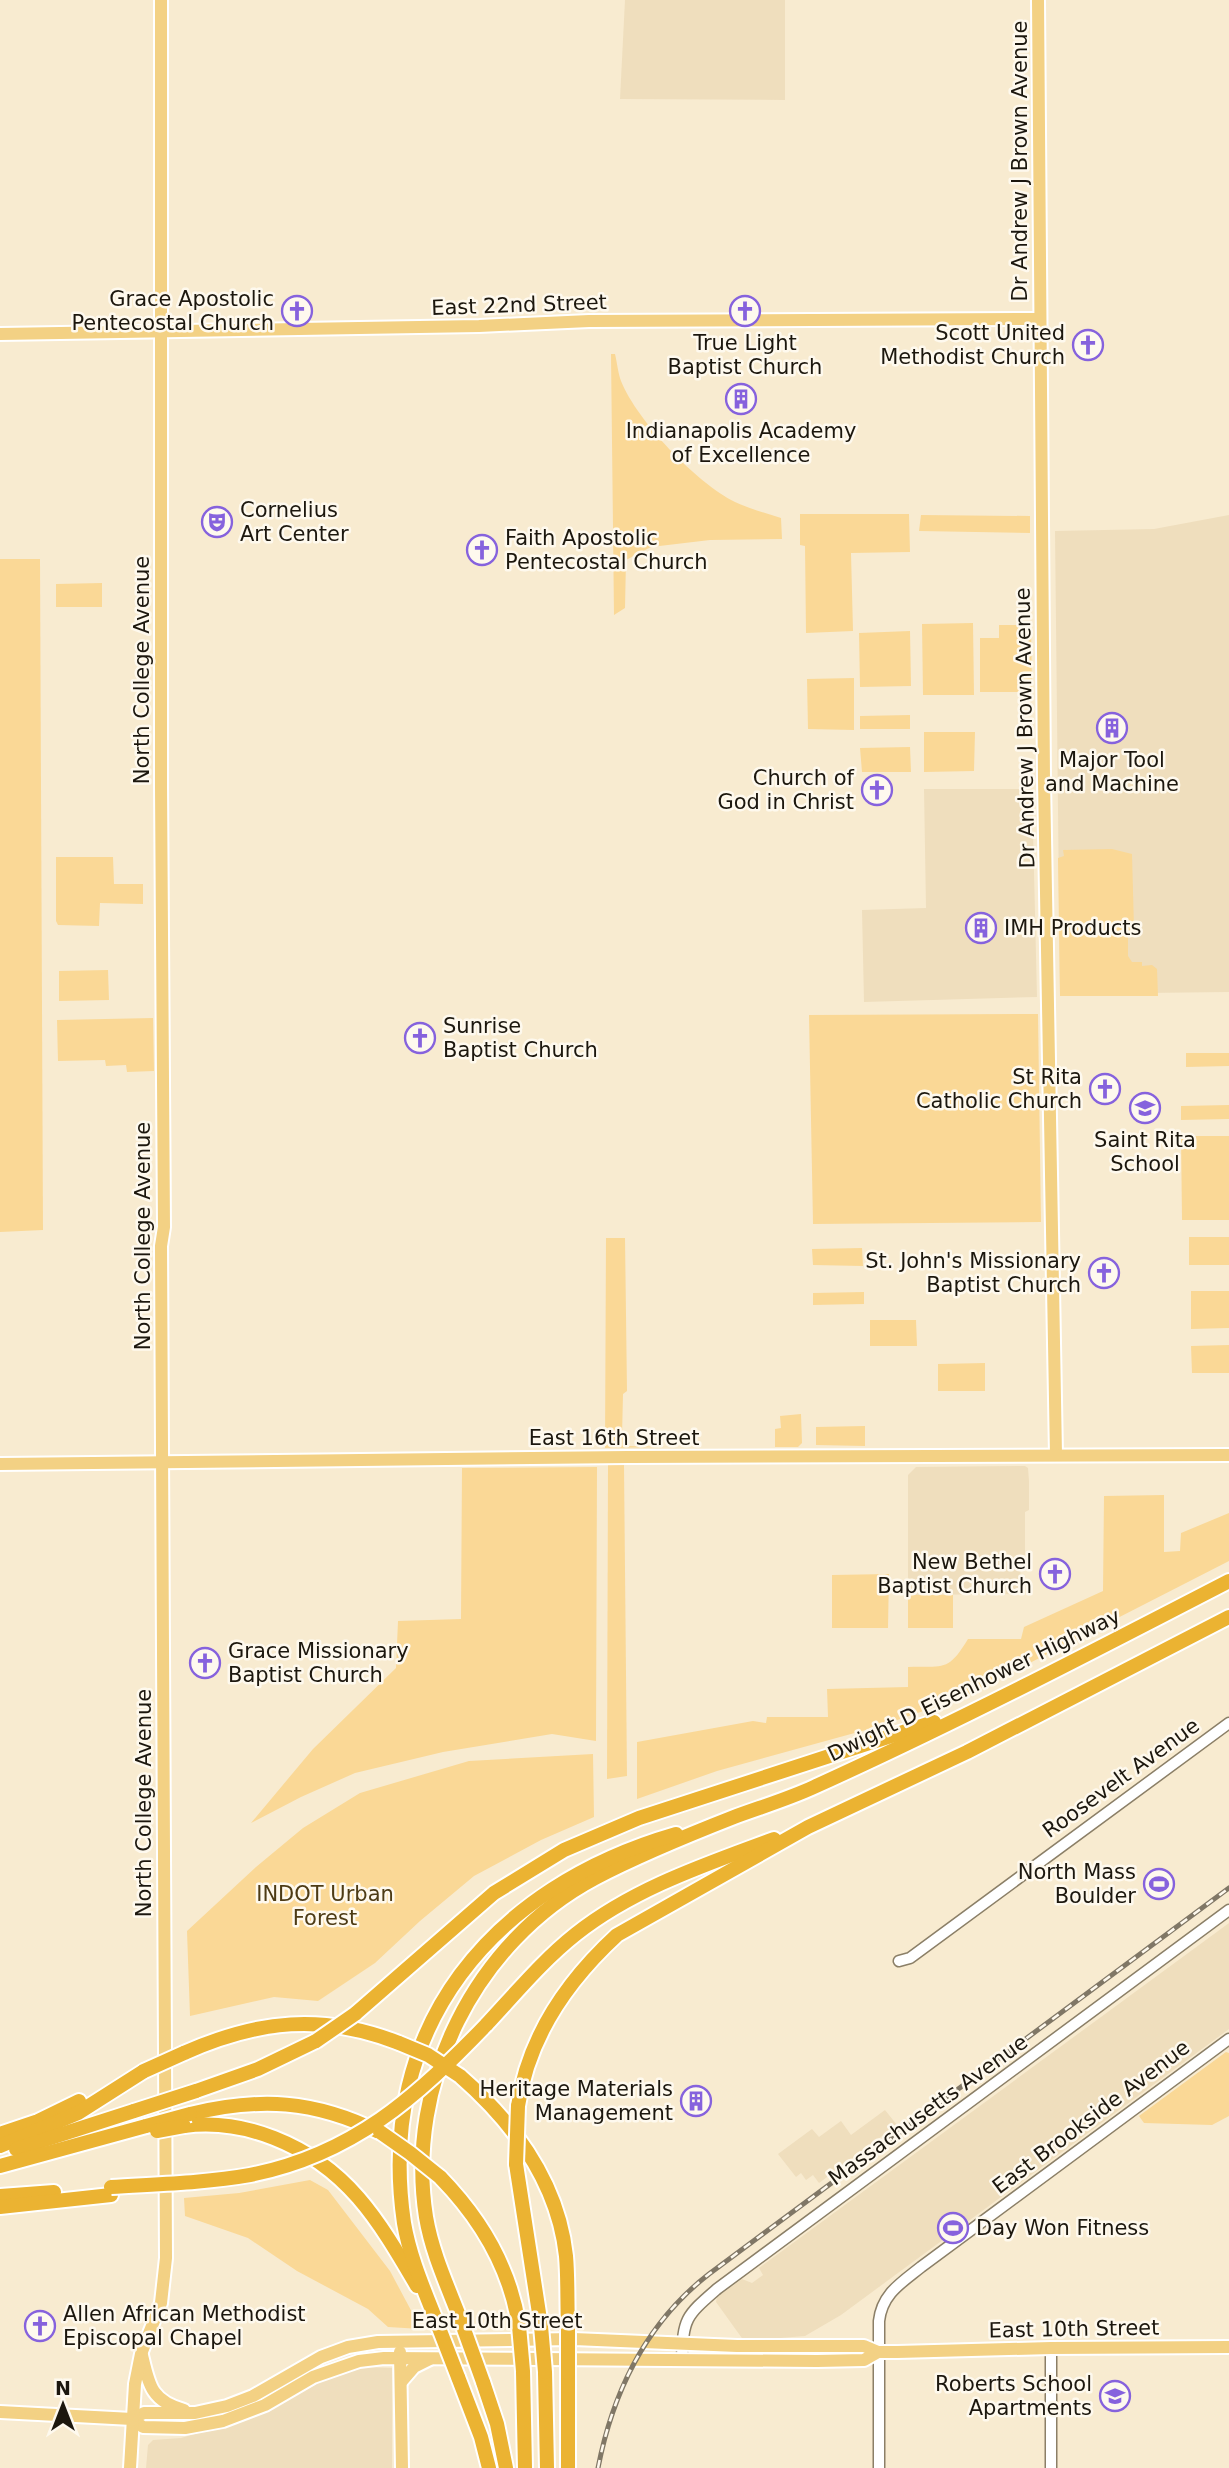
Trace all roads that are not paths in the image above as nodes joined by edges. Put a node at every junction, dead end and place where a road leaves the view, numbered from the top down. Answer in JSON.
{"nodes":[{"id":1,"x":161,"y":0,"type":"edge"},
{"id":2,"x":1038,"y":0,"type":"edge"},
{"id":3,"x":1040,"y":319,"type":"junction"},
{"id":4,"x":162,"y":331,"type":"junction"},
{"id":5,"x":0,"y":334,"type":"edge"},
{"id":6,"x":1056,"y":1455,"type":"junction"},
{"id":7,"x":1229,"y":1455,"type":"edge"},
{"id":8,"x":162,"y":1462,"type":"junction"},
{"id":9,"x":0,"y":1464,"type":"edge"},
{"id":10,"x":1229,"y":1580,"type":"edge"},
{"id":11,"x":1229,"y":1617,"type":"edge"},
{"id":12,"x":1017,"y":1691,"type":"junction"},
{"id":13,"x":1229,"y":1723,"type":"edge"},
{"id":14,"x":821,"y":1820,"type":"junction"},
{"id":15,"x":595,"y":1871,"type":"junction"},
{"id":16,"x":1229,"y":1910,"type":"edge"},
{"id":17,"x":899,"y":1961,"type":"dead end"},
{"id":18,"x":1229,"y":2039,"type":"edge"},
{"id":19,"x":144,"y":2071,"type":"junction"},
{"id":20,"x":187,"y":2120,"type":"junction"},
{"id":21,"x":0,"y":2134,"type":"edge"},
{"id":22,"x":0,"y":2146,"type":"edge"},
{"id":23,"x":0,"y":2154,"type":"edge"},
{"id":24,"x":0,"y":2166,"type":"edge"},
{"id":25,"x":111,"y":2191,"type":"junction"},
{"id":26,"x":0,"y":2196,"type":"edge"},
{"id":27,"x":0,"y":2207,"type":"edge"},
{"id":28,"x":439,"y":2328,"type":"junction"},
{"id":29,"x":400,"y":2341,"type":"junction"},
{"id":30,"x":682,"y":2344,"type":"junction"},
{"id":31,"x":1229,"y":2347,"type":"edge"},
{"id":32,"x":1051,"y":2348,"type":"junction"},
{"id":33,"x":878,"y":2353,"type":"junction"},
{"id":34,"x":141,"y":2354,"type":"junction"},
{"id":35,"x":400,"y":2357,"type":"junction"},
{"id":36,"x":433,"y":2357,"type":"junction"},
{"id":37,"x":682,"y":2360,"type":"junction"},
{"id":38,"x":401,"y":2382,"type":"junction"},
{"id":39,"x":0,"y":2412,"type":"edge"},
{"id":40,"x":195,"y":2413,"type":"junction"},
{"id":41,"x":132,"y":2419,"type":"junction"},
{"id":42,"x":130,"y":2468,"type":"edge"},
{"id":43,"x":402,"y":2468,"type":"edge"},
{"id":44,"x":489,"y":2468,"type":"edge"},
{"id":45,"x":506,"y":2468,"type":"edge"},
{"id":46,"x":525,"y":2468,"type":"edge"},
{"id":47,"x":547,"y":2468,"type":"edge"},
{"id":48,"x":568,"y":2468,"type":"edge"},
{"id":49,"x":879,"y":2468,"type":"edge"},
{"id":50,"x":1051,"y":2468,"type":"edge"}],
"edges":[{"from":1,"to":4,"type":"main road","name":"North College Avenue"},
{"from":2,"to":3,"type":"main road","name":"Dr Andrew J Brown Avenue"},
{"from":3,"to":4,"type":"main road","name":"East 22nd Street"},
{"from":3,"to":6,"type":"main road","name":"Dr Andrew J Brown Avenue"},
{"from":4,"to":5,"type":"main road","name":"East 22nd Street"},
{"from":4,"to":8,"type":"main road","name":"North College Avenue"},
{"from":6,"to":7,"type":"main road","name":"East 16th Street"},
{"from":6,"to":8,"type":"main road","name":"East 16th Street"},
{"from":8,"to":9,"type":"main road","name":"East 16th Street"},
{"from":8,"to":34,"type":"main road","name":"North College Avenue"},
{"from":10,"to":12,"type":"highway","name":"Dwight D Eisenhower Highway"},
{"from":11,"to":14,"type":"highway"},
{"from":12,"to":15,"type":"highway","name":"Dwight D Eisenhower Highway"},
{"from":12,"to":23,"type":"highway","bridge":true},
{"from":13,"to":17,"type":"street","name":"Roosevelt Avenue"},
{"from":14,"to":25,"type":"highway","bridge":true},
{"from":14,"to":47,"type":"highway","bridge":true},
{"from":15,"to":28,"type":"highway"},
{"from":15,"to":45,"type":"highway","bridge":true},
{"from":16,"to":30,"type":"street","name":"Massachusetts Avenue"},
{"from":18,"to":33,"type":"street","name":"East Brookside Avenue"},
{"from":19,"to":21,"type":"highway"},
{"from":19,"to":22,"type":"highway"},
{"from":19,"to":48,"type":"highway","bridge":true},
{"from":20,"to":24,"type":"highway","bridge":true},
{"from":20,"to":28,"type":"highway"},
{"from":20,"to":46,"type":"highway","bridge":true},
{"from":25,"to":26,"type":"highway"},
{"from":25,"to":27,"type":"highway"},
{"from":28,"to":44,"type":"highway","bridge":true},
{"from":29,"to":30,"type":"main road","name":"East 10th Street"},
{"from":29,"to":35,"type":"main road"},
{"from":29,"to":40,"type":"main road","name":"East 10th Street"},
{"from":30,"to":33,"type":"main road","name":"East 10th Street"},
{"from":30,"to":37,"type":"street","name":"Massachusetts Avenue"},
{"from":31,"to":32,"type":"main road","name":"East 10th Street"},
{"from":32,"to":33,"type":"main road","name":"East 10th Street"},
{"from":32,"to":50,"type":"street"},
{"from":33,"to":37,"type":"main road","name":"East 10th Street"},
{"from":33,"to":49,"type":"street"},
{"from":34,"to":40,"type":"main road"},
{"from":34,"to":41,"type":"main road","name":"North College Avenue"},
{"from":35,"to":36,"type":"main road","name":"East 10th Street"},
{"from":35,"to":38,"type":"main road"},
{"from":35,"to":41,"type":"main road","name":"East 10th Street"},
{"from":36,"to":37,"type":"main road","name":"East 10th Street"},
{"from":36,"to":38,"type":"main road"},
{"from":38,"to":43,"type":"main road"},
{"from":39,"to":41,"type":"main road","name":"East 10th Street"},
{"from":40,"to":41,"type":"main road","name":"East 10th Street"},
{"from":41,"to":42,"type":"main road","name":"North College Avenue"}]}
